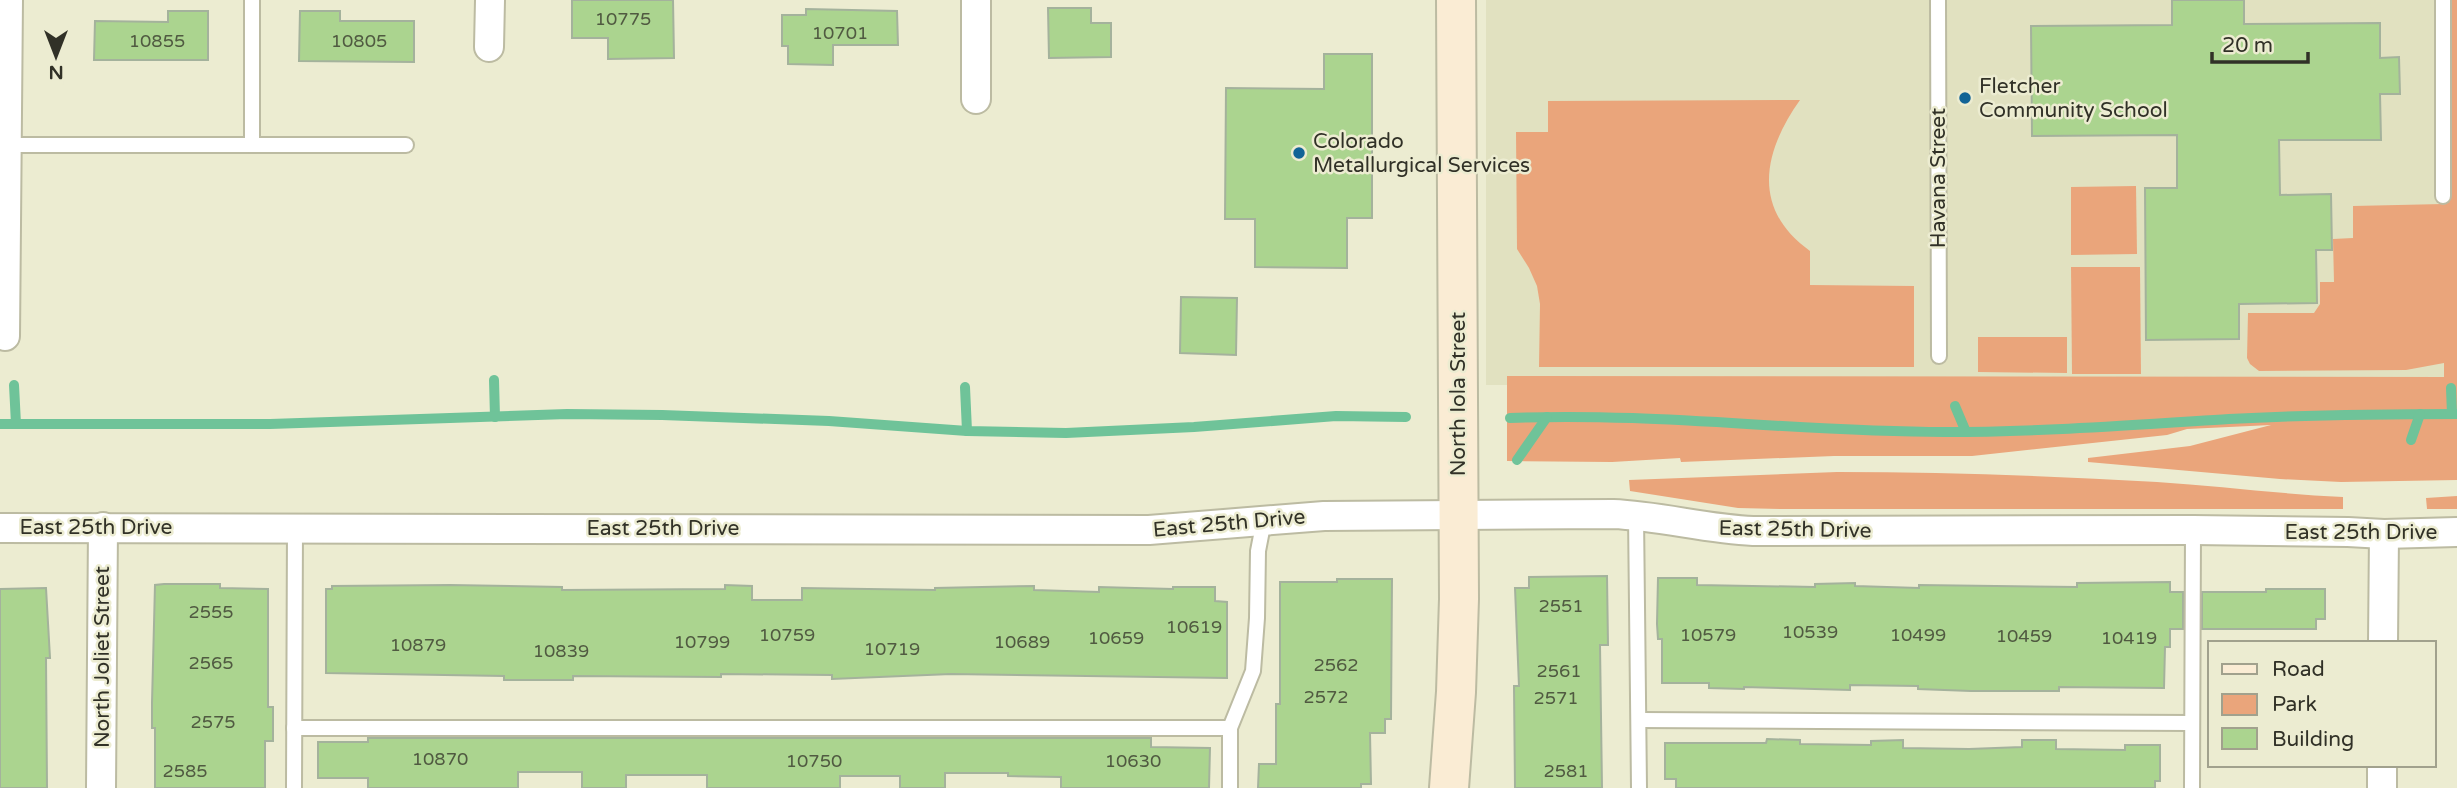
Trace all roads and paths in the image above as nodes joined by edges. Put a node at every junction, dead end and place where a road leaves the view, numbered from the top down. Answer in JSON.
{"nodes":[{"id":1,"x":8,"y":0,"type":"edge"},
{"id":2,"x":252,"y":0,"type":"edge"},
{"id":3,"x":490,"y":0,"type":"edge"},
{"id":4,"x":976,"y":0,"type":"edge"},
{"id":5,"x":1457,"y":0,"type":"edge"},
{"id":6,"x":1938,"y":0,"type":"edge"},
{"id":7,"x":2443,"y":0,"type":"edge"},
{"id":8,"x":489,"y":47,"type":"dead end"},
{"id":9,"x":976,"y":99,"type":"dead end"},
{"id":10,"x":6,"y":145,"type":"junction"},
{"id":11,"x":252,"y":145,"type":"junction"},
{"id":12,"x":406,"y":145,"type":"dead end"},
{"id":13,"x":2443,"y":196,"type":"dead end"},
{"id":14,"x":5,"y":336,"type":"dead end"},
{"id":15,"x":1939,"y":356,"type":"dead end"},
{"id":16,"x":1459,"y":514,"type":"junction"},
{"id":17,"x":1636,"y":515,"type":"junction"},
{"id":18,"x":1264,"y":520,"type":"junction"},
{"id":19,"x":103,"y":527,"type":"junction"},
{"id":20,"x":295,"y":527,"type":"junction"},
{"id":21,"x":0,"y":528,"type":"edge"},
{"id":22,"x":2193,"y":530,"type":"junction"},
{"id":23,"x":2457,"y":532,"type":"edge"},
{"id":24,"x":2384,"y":534,"type":"junction"},
{"id":25,"x":2383,"y":641,"type":"edge"},
{"id":26,"x":1640,"y":720,"type":"junction"},
{"id":27,"x":2191,"y":723,"type":"junction"},
{"id":28,"x":294,"y":727,"type":"junction"},
{"id":29,"x":1230,"y":728,"type":"junction"},
{"id":30,"x":2382,"y":767,"type":"edge"},
{"id":31,"x":101,"y":788,"type":"edge"},
{"id":32,"x":294,"y":788,"type":"edge"},
{"id":33,"x":1230,"y":788,"type":"edge"},
{"id":34,"x":1449,"y":788,"type":"edge"},
{"id":35,"x":1639,"y":788,"type":"edge"},
{"id":36,"x":2192,"y":788,"type":"edge"},
{"id":37,"x":2382,"y":788,"type":"edge"}],
"edges":[{"from":1,"to":10,"type":"street"},
{"from":2,"to":11,"type":"lane"},
{"from":3,"to":8,"type":"street"},
{"from":4,"to":9,"type":"street"},
{"from":5,"to":16,"type":"street","name":"North Iola Street"},
{"from":6,"to":15,"type":"lane","name":"Havana Street"},
{"from":7,"to":13,"type":"lane"},
{"from":10,"to":11,"type":"lane"},
{"from":10,"to":14,"type":"street"},
{"from":11,"to":12,"type":"lane"},
{"from":16,"to":17,"type":"street","name":"East 25th Drive"},
{"from":16,"to":18,"type":"street","name":"East 25th Drive"},
{"from":16,"to":34,"type":"street","name":"North Iola Street"},
{"from":17,"to":22,"type":"street","name":"East 25th Drive"},
{"from":17,"to":26,"type":"lane"},
{"from":18,"to":20,"type":"street","name":"East 25th Drive"},
{"from":18,"to":29,"type":"lane"},
{"from":19,"to":20,"type":"street","name":"East 25th Drive"},
{"from":19,"to":21,"type":"street","name":"East 25th Drive"},
{"from":19,"to":31,"type":"street","name":"North Joliet Street"},
{"from":20,"to":28,"type":"lane"},
{"from":22,"to":24,"type":"street","name":"East 25th Drive"},
{"from":22,"to":27,"type":"lane"},
{"from":23,"to":24,"type":"street","name":"East 25th Drive"},
{"from":24,"to":25,"type":"street"},
{"from":26,"to":27,"type":"lane"},
{"from":26,"to":35,"type":"lane"},
{"from":27,"to":36,"type":"lane"},
{"from":28,"to":29,"type":"lane"},
{"from":28,"to":32,"type":"lane"},
{"from":29,"to":33,"type":"lane"},
{"from":30,"to":37,"type":"street"}]}
